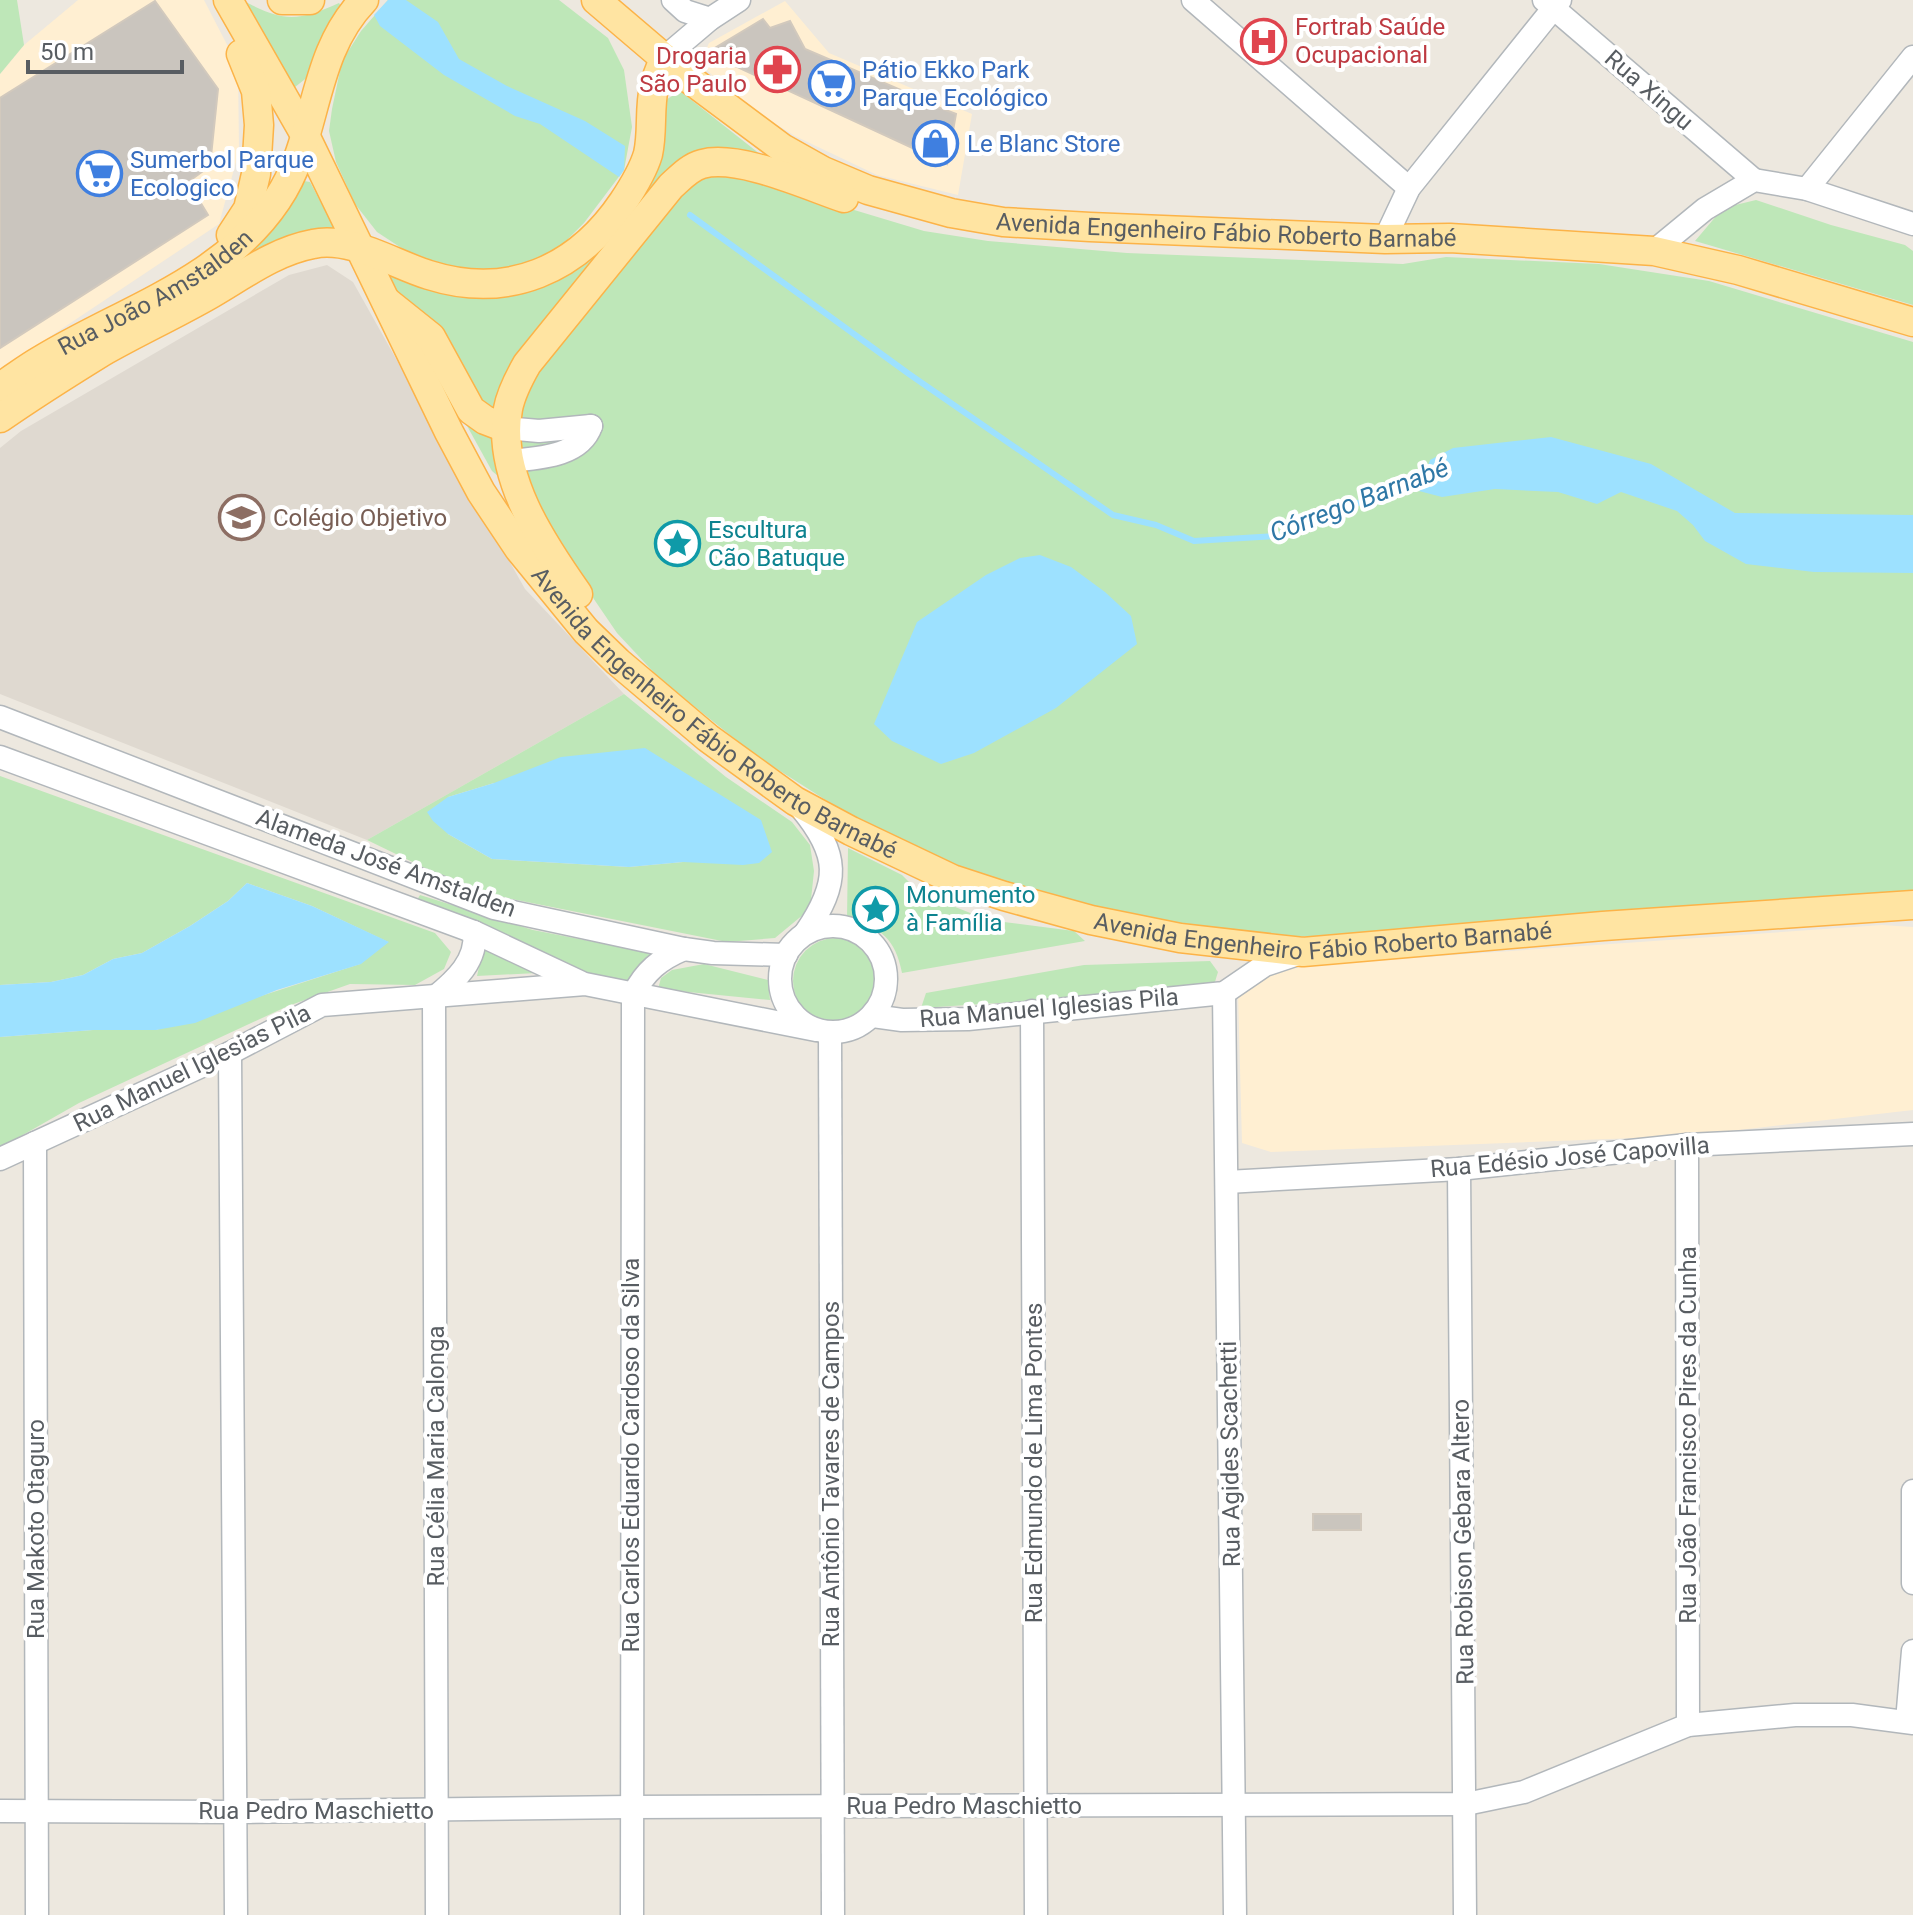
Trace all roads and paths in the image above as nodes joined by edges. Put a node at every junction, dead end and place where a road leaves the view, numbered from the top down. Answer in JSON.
{"nodes":[{"id":1,"x":226,"y":0,"type":"edge"},
{"id":2,"x":282,"y":0,"type":"edge"},
{"id":3,"x":310,"y":0,"type":"edge"},
{"id":4,"x":364,"y":0,"type":"edge"},
{"id":5,"x":596,"y":0,"type":"edge"},
{"id":6,"x":673,"y":0,"type":"edge"},
{"id":7,"x":739,"y":0,"type":"edge"},
{"id":8,"x":1193,"y":0,"type":"edge"},
{"id":9,"x":1553,"y":3,"type":"edge"},
{"id":10,"x":710,"y":19,"type":"junction"},
{"id":11,"x":1913,"y":57,"type":"edge"},
{"id":12,"x":664,"y":58,"type":"junction"},
{"id":13,"x":304,"y":133,"type":"junction"},
{"id":14,"x":256,"y":174,"type":"junction"},
{"id":15,"x":1754,"y":180,"type":"junction"},
{"id":16,"x":1409,"y":188,"type":"junction"},
{"id":17,"x":1807,"y":189,"type":"junction"},
{"id":18,"x":1019,"y":223,"type":"junction"},
{"id":19,"x":1913,"y":224,"type":"edge"},
{"id":20,"x":1385,"y":239,"type":"junction"},
{"id":21,"x":360,"y":249,"type":"junction"},
{"id":22,"x":1654,"y":251,"type":"junction"},
{"id":23,"x":188,"y":281,"type":"junction"},
{"id":24,"x":382,"y":298,"type":"junction"},
{"id":25,"x":1913,"y":322,"type":"edge"},
{"id":26,"x":0,"y":387,"type":"edge"},
{"id":27,"x":0,"y":418,"type":"edge"},
{"id":28,"x":506,"y":428,"type":"junction"},
{"id":29,"x":510,"y":461,"type":"junction"},
{"id":30,"x":652,"y":689,"type":"junction"},
{"id":31,"x":0,"y":717,"type":"edge"},
{"id":32,"x":0,"y":757,"type":"edge"},
{"id":33,"x":795,"y":801,"type":"junction"},
{"id":34,"x":1913,"y":905,"type":"edge"},
{"id":35,"x":474,"y":932,"type":"junction"},
{"id":36,"x":806,"y":932,"type":"junction"},
{"id":37,"x":684,"y":949,"type":"junction"},
{"id":38,"x":1303,"y":952,"type":"junction"},
{"id":39,"x":786,"y":955,"type":"junction"},
{"id":40,"x":585,"y":984,"type":"junction"},
{"id":41,"x":1224,"y":993,"type":"junction"},
{"id":42,"x":633,"y":995,"type":"junction"},
{"id":43,"x":434,"y":997,"type":"junction"},
{"id":44,"x":1032,"y":1011,"type":"junction"},
{"id":45,"x":873,"y":1016,"type":"junction"},
{"id":46,"x":823,"y":1032,"type":"junction"},
{"id":47,"x":230,"y":1053,"type":"junction"},
{"id":48,"x":1913,"y":1134,"type":"edge"},
{"id":49,"x":35,"y":1143,"type":"junction"},
{"id":50,"x":1687,"y":1145,"type":"junction"},
{"id":51,"x":0,"y":1159,"type":"edge"},
{"id":52,"x":1459,"y":1169,"type":"junction"},
{"id":53,"x":1227,"y":1182,"type":"junction"},
{"id":54,"x":1913,"y":1491,"type":"edge"},
{"id":55,"x":1913,"y":1583,"type":"edge"},
{"id":56,"x":1913,"y":1651,"type":"edge"},
{"id":57,"x":1910,"y":1722,"type":"edge"},
{"id":58,"x":1688,"y":1725,"type":"junction"},
{"id":59,"x":1466,"y":1804,"type":"junction"},
{"id":60,"x":832,"y":1806,"type":"junction"},
{"id":61,"x":1234,"y":1806,"type":"junction"},
{"id":62,"x":630,"y":1807,"type":"junction"},
{"id":63,"x":1035,"y":1807,"type":"junction"},
{"id":64,"x":0,"y":1811,"type":"edge"},
{"id":65,"x":37,"y":1811,"type":"junction"},
{"id":66,"x":438,"y":1811,"type":"junction"},
{"id":67,"x":236,"y":1812,"type":"junction"},
{"id":68,"x":37,"y":1915,"type":"edge"},
{"id":69,"x":236,"y":1915,"type":"edge"},
{"id":70,"x":437,"y":1915,"type":"edge"},
{"id":71,"x":632,"y":1915,"type":"edge"},
{"id":72,"x":833,"y":1915,"type":"edge"},
{"id":73,"x":1036,"y":1915,"type":"edge"},
{"id":74,"x":1235,"y":1915,"type":"edge"},
{"id":75,"x":1465,"y":1915,"type":"edge"}],
"edges":[{"from":1,"to":13,"type":"main road","name":"Avenida Engenheiro Fábio Roberto Barnabé"},
{"from":1,"to":14,"type":"main road"},
{"from":2,"to":3,"type":"main road"},
{"from":4,"to":13,"type":"main road","name":"Rua João Amstalden"},
{"from":5,"to":12,"type":"main road","name":"Avenida Engenheiro Fábio Roberto Barnabé"},
{"from":6,"to":10,"type":"street"},
{"from":7,"to":10,"type":"street"},
{"from":8,"to":16,"type":"street"},
{"from":9,"to":15,"type":"street","name":"Rua Xingu"},
{"from":9,"to":16,"type":"street"},
{"from":10,"to":12,"type":"street"},
{"from":11,"to":17,"type":"street"},
{"from":12,"to":18,"type":"main road","name":"Avenida Engenheiro Fábio Roberto Barnabé"},
{"from":12,"to":21,"type":"main road","name":"Rua João Amstalden"},
{"from":13,"to":14,"type":"main road"},
{"from":13,"to":21,"type":"main road","name":"Avenida Engenheiro Fábio Roberto Barnabé"},
{"from":13,"to":23,"type":"main road","name":"Rua João Amstalden"},
{"from":14,"to":23,"type":"main road"},
{"from":15,"to":17,"type":"street"},
{"from":15,"to":22,"type":"street"},
{"from":16,"to":20,"type":"street"},
{"from":17,"to":19,"type":"street"},
{"from":18,"to":20,"type":"main road","name":"Avenida Engenheiro Fábio Roberto Barnabé"},
{"from":18,"to":28,"type":"main road"},
{"from":20,"to":22,"type":"main road","name":"Avenida Engenheiro Fábio Roberto Barnabé"},
{"from":21,"to":24,"type":"main road","name":"Avenida Engenheiro Fábio Roberto Barnabé"},
{"from":21,"to":27,"type":"main road","name":"Rua João Amstalden"},
{"from":22,"to":25,"type":"main road","name":"Avenida Engenheiro Fábio Roberto Barnabé"},
{"from":23,"to":26,"type":"main road","name":"Rua João Amstalden"},
{"from":24,"to":28,"type":"main road"},
{"from":24,"to":30,"type":"main road","name":"Avenida Engenheiro Fábio Roberto Barnabé"},
{"from":28,"to":29,"type":"main road"},
{"from":28,"to":29,"type":"street"},
{"from":29,"to":30,"type":"main road"},
{"from":30,"to":33,"type":"main road","name":"Avenida Engenheiro Fábio Roberto Barnabé"},
{"from":31,"to":37,"type":"street","name":"Alameda José Amstalden"},
{"from":32,"to":35,"type":"street","name":"Alameda José Amstalden"},
{"from":33,"to":36,"type":"street"},
{"from":33,"to":38,"type":"main road","name":"Avenida Engenheiro Fábio Roberto Barnabé"},
{"from":34,"to":38,"type":"main road","name":"Avenida Engenheiro Fábio Roberto Barnabé"},
{"from":35,"to":40,"type":"street","name":"Alameda José Amstalden"},
{"from":35,"to":43,"type":"street"},
{"from":36,"to":39,"type":"street"},
{"from":36,"to":45,"type":"street"},
{"from":37,"to":39,"type":"street","name":"Alameda José Amstalden"},
{"from":37,"to":42,"type":"street"},
{"from":38,"to":41,"type":"street"},
{"from":39,"to":46,"type":"street"},
{"from":40,"to":42,"type":"street","name":"Rua Manuel Iglesias Pila"},
{"from":40,"to":43,"type":"street","name":"Rua Manuel Iglesias Pila"},
{"from":41,"to":44,"type":"street","name":"Rua Manuel Iglesias Pila"},
{"from":41,"to":53,"type":"street","name":"Rua Agides Scachetti"},
{"from":42,"to":46,"type":"street","name":"Rua Manuel Iglesias Pila"},
{"from":42,"to":62,"type":"street","name":"Rua Carlos Eduardo Cardoso da Silva"},
{"from":43,"to":47,"type":"street","name":"Rua Manuel Iglesias Pila"},
{"from":43,"to":66,"type":"street","name":"Rua Célia Maria Calonga"},
{"from":44,"to":45,"type":"street","name":"Rua Manuel Iglesias Pila"},
{"from":44,"to":63,"type":"street","name":"Rua Edmundo de Lima Pontes"},
{"from":45,"to":46,"type":"street"},
{"from":46,"to":60,"type":"street","name":"Rua Antônio Tavares de Campos"},
{"from":47,"to":49,"type":"street","name":"Rua Manuel Iglesias Pila"},
{"from":47,"to":67,"type":"street"},
{"from":48,"to":50,"type":"street","name":"Rua Edésio José Capovilla"},
{"from":49,"to":51,"type":"street","name":"Rua Manuel Iglesias Pila"},
{"from":49,"to":65,"type":"street","name":"Rua Makoto Otaguro"},
{"from":50,"to":52,"type":"street","name":"Rua Edésio José Capovilla"},
{"from":50,"to":58,"type":"street","name":"Rua João Francisco Pires da Cunha"},
{"from":52,"to":53,"type":"street","name":"Rua Edésio José Capovilla"},
{"from":52,"to":59,"type":"street","name":"Rua Robison Gebara Altero"},
{"from":53,"to":61,"type":"street","name":"Rua Agides Scachetti"},
{"from":54,"to":55,"type":"street"},
{"from":56,"to":57,"type":"street"},
{"from":57,"to":58,"type":"street","name":"Rua Pedro Maschietto"},
{"from":58,"to":59,"type":"street","name":"Rua Pedro Maschietto"},
{"from":59,"to":61,"type":"street","name":"Rua Pedro Maschietto"},
{"from":59,"to":75,"type":"street","name":"Rua Robison Gebara Altero"},
{"from":60,"to":62,"type":"street","name":"Rua Pedro Maschietto"},
{"from":60,"to":63,"type":"street","name":"Rua Pedro Maschietto"},
{"from":60,"to":72,"type":"street","name":"Rua Antônio Tavares de Campos"},
{"from":61,"to":63,"type":"street","name":"Rua Pedro Maschietto"},
{"from":61,"to":74,"type":"street","name":"Rua Agides Scachetti"},
{"from":62,"to":66,"type":"street","name":"Rua Pedro Maschietto"},
{"from":62,"to":71,"type":"street","name":"Rua Carlos Eduardo Cardoso da Silva"},
{"from":63,"to":73,"type":"street","name":"Rua Edmundo de Lima Pontes"},
{"from":64,"to":65,"type":"street","name":"Rua Pedro Maschietto"},
{"from":65,"to":67,"type":"street","name":"Rua Pedro Maschietto"},
{"from":65,"to":68,"type":"street","name":"Rua Makoto Otaguro"},
{"from":66,"to":67,"type":"street","name":"Rua Pedro Maschietto"},
{"from":66,"to":70,"type":"street","name":"Rua Célia Maria Calonga"},
{"from":67,"to":69,"type":"street"}]}
